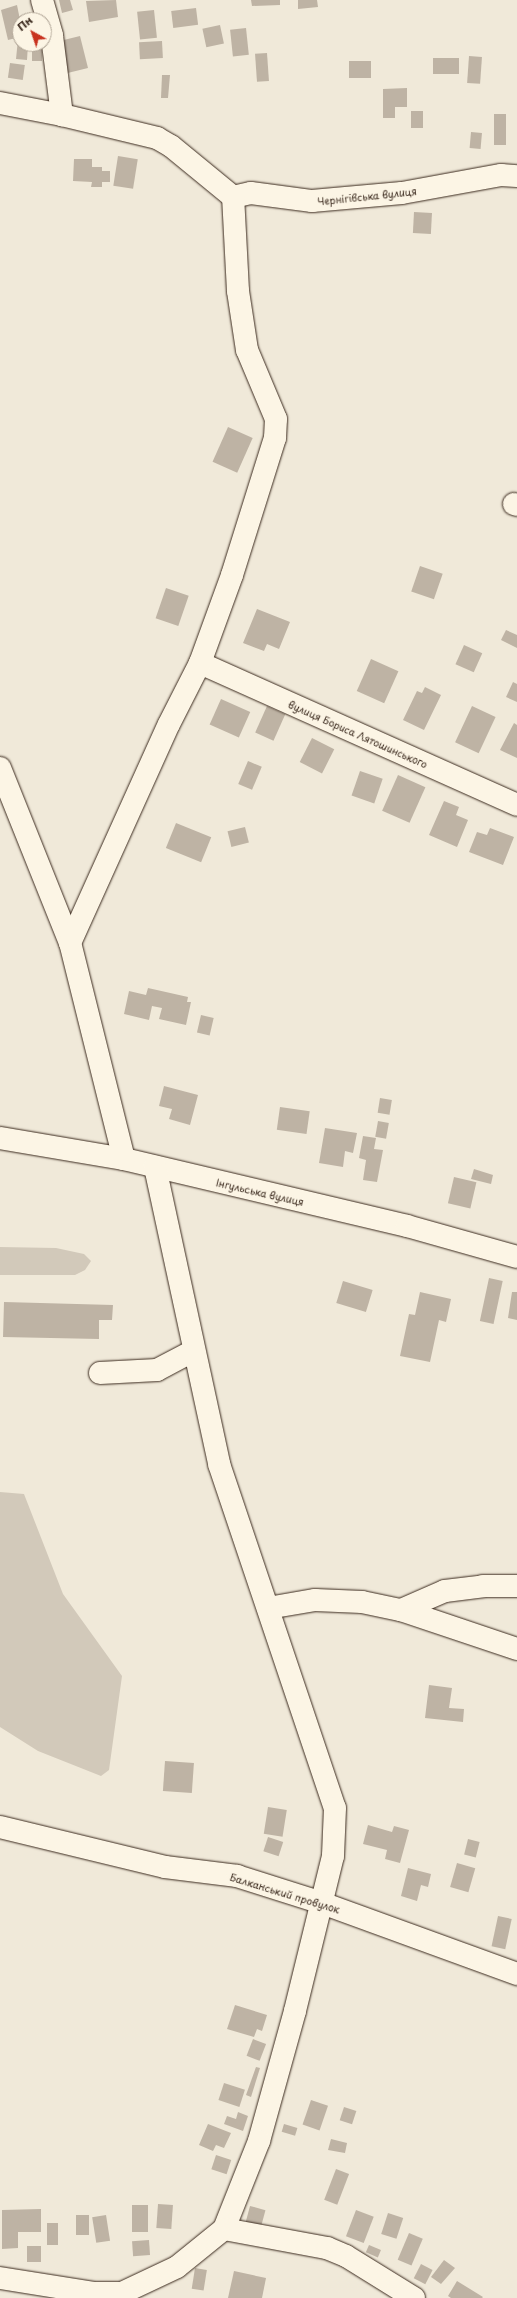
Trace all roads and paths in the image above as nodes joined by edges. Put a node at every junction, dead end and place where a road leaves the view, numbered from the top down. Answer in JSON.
{"nodes":[{"id":1,"x":42,"y":0,"type":"edge"},
{"id":2,"x":0,"y":103,"type":"edge"},
{"id":3,"x":62,"y":114,"type":"junction"},
{"id":4,"x":517,"y":176,"type":"edge"},
{"id":5,"x":232,"y":197,"type":"junction"},
{"id":6,"x":200,"y":664,"type":"junction"},
{"id":7,"x":0,"y":768,"type":"edge"},
{"id":8,"x":517,"y":805,"type":"edge"},
{"id":9,"x":70,"y":943,"type":"junction"},
{"id":10,"x":0,"y":1138,"type":"edge"},
{"id":11,"x":124,"y":1159,"type":"junction"},
{"id":12,"x":155,"y":1167,"type":"junction"},
{"id":13,"x":517,"y":1257,"type":"edge"},
{"id":14,"x":193,"y":1351,"type":"junction"},
{"id":15,"x":100,"y":1373,"type":"dead end"},
{"id":16,"x":517,"y":1586,"type":"edge"},
{"id":17,"x":268,"y":1608,"type":"junction"},
{"id":18,"x":401,"y":1610,"type":"junction"},
{"id":19,"x":517,"y":1649,"type":"edge"},
{"id":20,"x":0,"y":1827,"type":"edge"},
{"id":21,"x":322,"y":1903,"type":"junction"},
{"id":22,"x":517,"y":1974,"type":"edge"},
{"id":23,"x":224,"y":2229,"type":"junction"},
{"id":24,"x":0,"y":2278,"type":"edge"},
{"id":25,"x":122,"y":2293,"type":"junction"},
{"id":26,"x":94,"y":2295,"type":"edge"},
{"id":27,"x":145,"y":2298,"type":"edge"},
{"id":28,"x":414,"y":2298,"type":"edge"}],
"edges":[{"from":1,"to":3,"type":"street"},
{"from":2,"to":3,"type":"street"},
{"from":3,"to":5,"type":"street"},
{"from":4,"to":5,"type":"street","name":"Чернігівська вулиця"},
{"from":5,"to":6,"type":"street"},
{"from":6,"to":8,"type":"street","name":"вулиця Бориса Лятошинського"},
{"from":6,"to":9,"type":"street"},
{"from":7,"to":9,"type":"street"},
{"from":9,"to":11,"type":"street"},
{"from":10,"to":11,"type":"street","name":"Інгульська вулиця"},
{"from":11,"to":12,"type":"street","name":"Інгульська вулиця"},
{"from":12,"to":13,"type":"street","name":"Інгульська вулиця"},
{"from":12,"to":14,"type":"street"},
{"from":14,"to":15,"type":"street"},
{"from":14,"to":17,"type":"street"},
{"from":16,"to":18,"type":"street"},
{"from":17,"to":18,"type":"street"},
{"from":17,"to":21,"type":"street"},
{"from":18,"to":19,"type":"street"},
{"from":20,"to":21,"type":"street","name":"Балканський провулок"},
{"from":21,"to":22,"type":"street","name":"Балканський провулок"},
{"from":21,"to":23,"type":"street"},
{"from":23,"to":25,"type":"street"},
{"from":23,"to":28,"type":"street"},
{"from":24,"to":26,"type":"street"},
{"from":25,"to":26,"type":"street"},
{"from":25,"to":27,"type":"street"}]}
